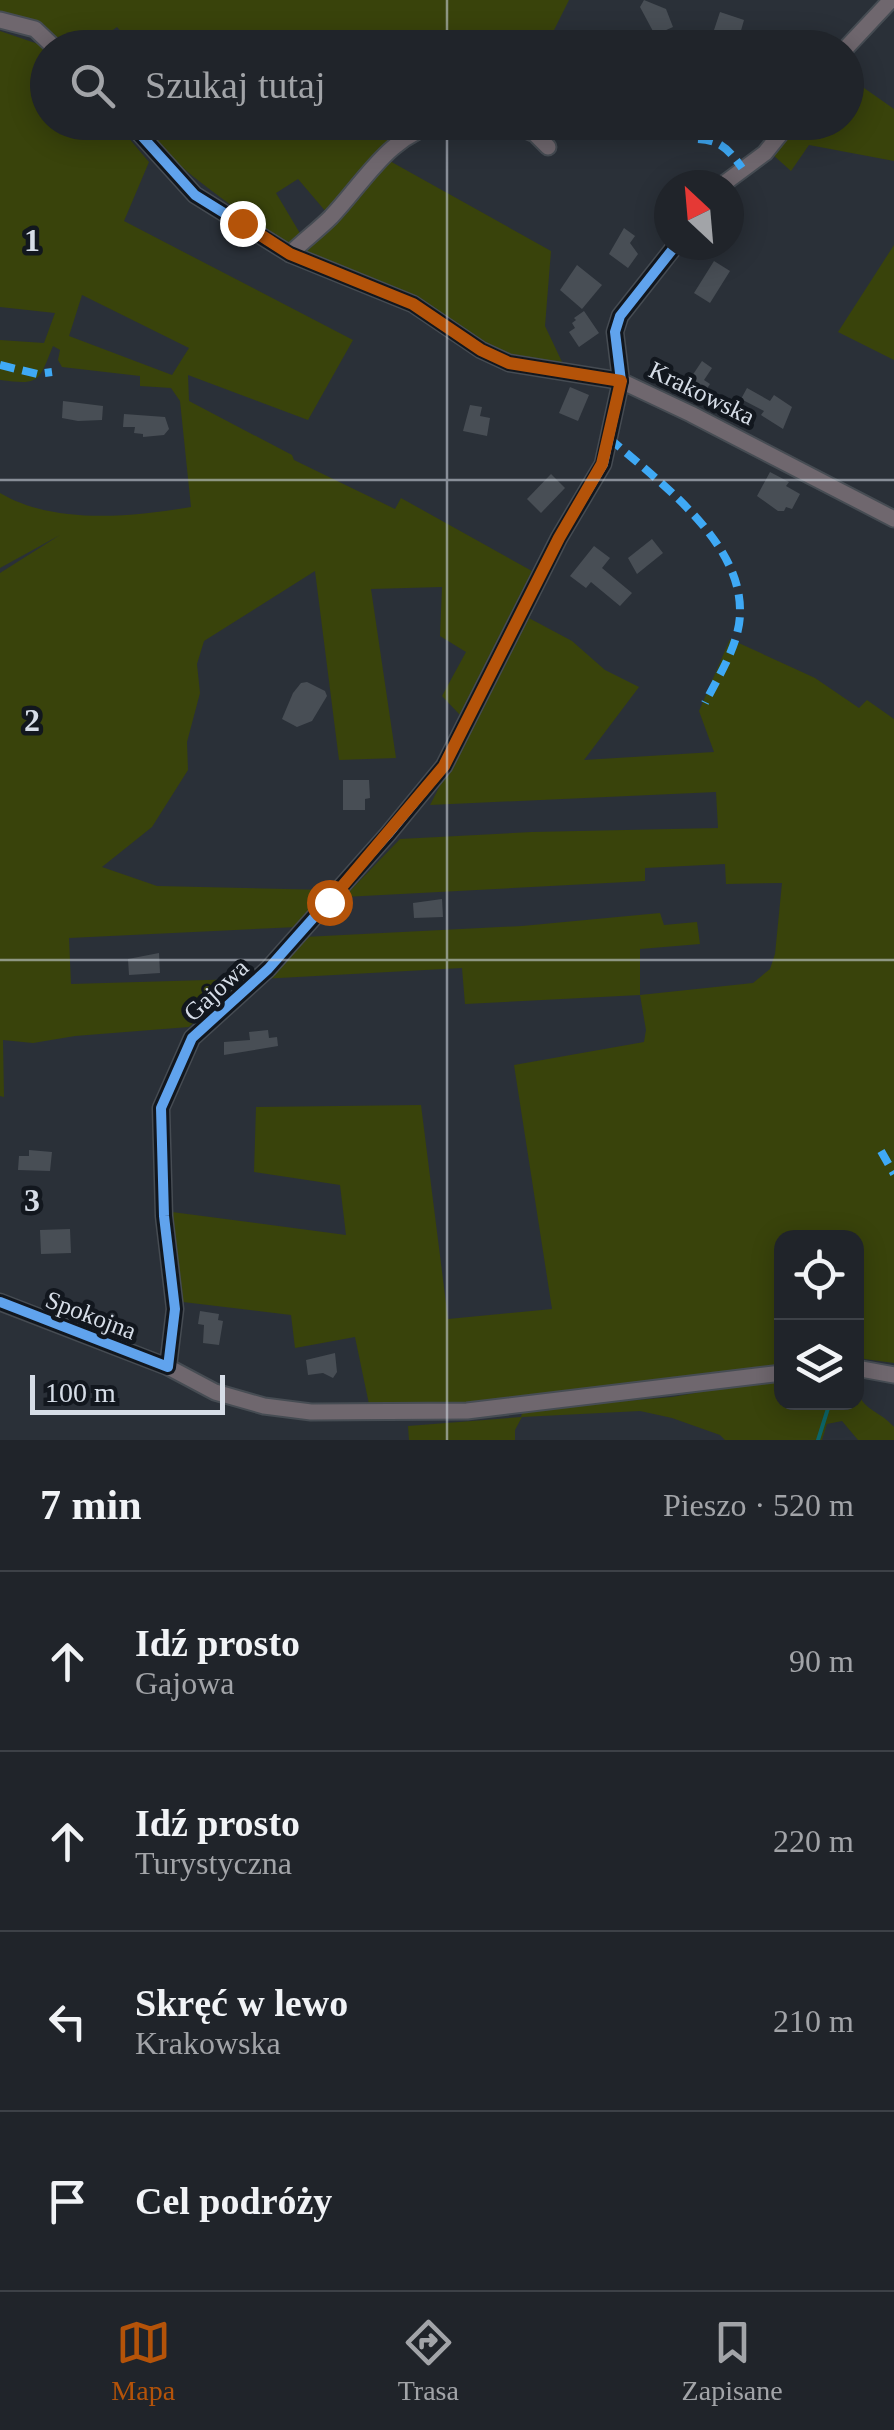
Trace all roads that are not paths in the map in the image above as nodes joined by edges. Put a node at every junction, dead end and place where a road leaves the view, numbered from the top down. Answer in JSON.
{"nodes":[{"id":1,"x":891,"y":0,"type":"edge"},
{"id":2,"x":0,"y":20,"type":"edge"},
{"id":3,"x":36,"y":30,"type":"edge"},
{"id":4,"x":863,"y":30,"type":"edge"},
{"id":5,"x":145,"y":140,"type":"edge"},
{"id":6,"x":405,"y":140,"type":"edge"},
{"id":7,"x":542,"y":140,"type":"edge"},
{"id":8,"x":775,"y":140,"type":"edge"},
{"id":9,"x":548,"y":146,"type":"dead end"},
{"id":10,"x":742,"y":170,"type":"edge"},
{"id":11,"x":290,"y":254,"type":"junction"},
{"id":12,"x":664,"y":260,"type":"edge"},
{"id":13,"x":621,"y":381,"type":"junction"},
{"id":14,"x":894,"y":520,"type":"edge"},
{"id":15,"x":0,"y":1302,"type":"edge"},
{"id":16,"x":168,"y":1367,"type":"junction"},
{"id":17,"x":864,"y":1369,"type":"edge"},
{"id":18,"x":774,"y":1374,"type":"edge"},
{"id":19,"x":894,"y":1375,"type":"edge"}],
"edges":[{"from":1,"to":4,"type":"street"},
{"from":2,"to":3,"type":"street"},
{"from":5,"to":11,"type":"street","name":"Krakowska"},
{"from":6,"to":11,"type":"street"},
{"from":7,"to":9,"type":"street"},
{"from":8,"to":10,"type":"street"},
{"from":11,"to":13,"type":"street","name":"Krakowska"},
{"from":12,"to":13,"type":"street","name":"Gajowa"},
{"from":13,"to":14,"type":"street","name":"Krakowska"},
{"from":13,"to":16,"type":"street","name":"Gajowa"},
{"from":15,"to":16,"type":"street","name":"Spokojna"},
{"from":16,"to":18,"type":"street","name":"Spokojna"},
{"from":17,"to":19,"type":"street"}]}
